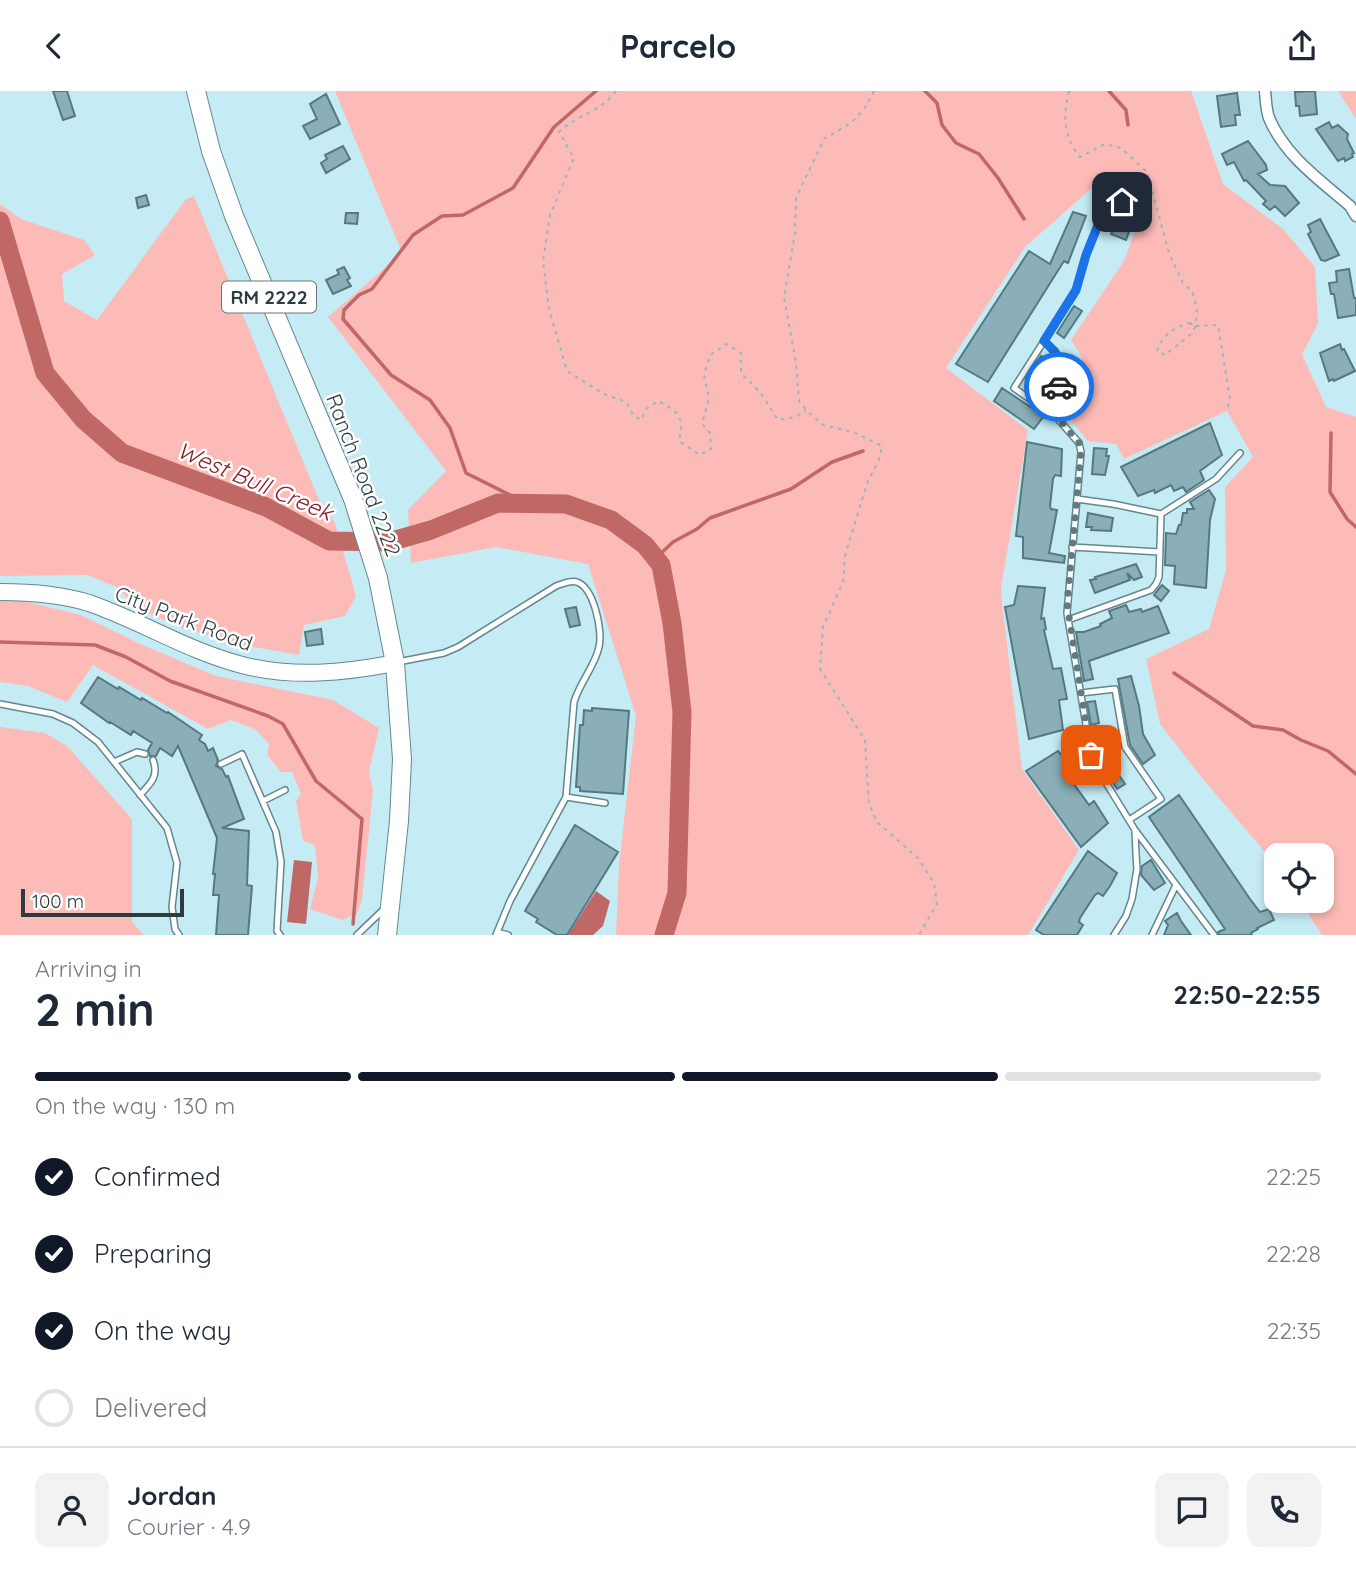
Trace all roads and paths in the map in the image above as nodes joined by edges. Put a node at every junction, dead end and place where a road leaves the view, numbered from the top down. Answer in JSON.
{"nodes":[{"id":1,"x":196,"y":91,"type":"edge"},
{"id":2,"x":616,"y":91,"type":"edge"},
{"id":3,"x":874,"y":91,"type":"edge"},
{"id":4,"x":1069,"y":91,"type":"edge"},
{"id":5,"x":1265,"y":91,"type":"edge"},
{"id":6,"x":1122,"y":202,"type":"dead end"},
{"id":7,"x":1356,"y":216,"type":"edge"},
{"id":8,"x":1196,"y":326,"type":"junction"},
{"id":9,"x":1044,"y":341,"type":"junction"},
{"id":10,"x":1058,"y":410,"type":"junction"},
{"id":11,"x":807,"y":411,"type":"junction"},
{"id":12,"x":1227,"y":411,"type":"dead end"},
{"id":13,"x":1240,"y":453,"type":"dead end"},
{"id":14,"x":1077,"y":499,"type":"junction"},
{"id":15,"x":1161,"y":514,"type":"junction"},
{"id":16,"x":1072,"y":547,"type":"junction"},
{"id":17,"x":1160,"y":552,"type":"junction"},
{"id":18,"x":0,"y":592,"type":"edge"},
{"id":19,"x":1068,"y":620,"type":"junction"},
{"id":20,"x":395,"y":663,"type":"junction"},
{"id":21,"x":1081,"y":694,"type":"junction"},
{"id":22,"x":0,"y":704,"type":"edge"},
{"id":23,"x":145,"y":754,"type":"dead end"},
{"id":24,"x":153,"y":759,"type":"dead end"},
{"id":25,"x":114,"y":762,"type":"junction"},
{"id":26,"x":220,"y":764,"type":"dead end"},
{"id":27,"x":285,"y":790,"type":"dead end"},
{"id":28,"x":140,"y":795,"type":"junction"},
{"id":29,"x":566,"y":797,"type":"junction"},
{"id":30,"x":263,"y":801,"type":"junction"},
{"id":31,"x":605,"y":803,"type":"dead end"},
{"id":32,"x":1129,"y":820,"type":"junction"},
{"id":33,"x":1135,"y":830,"type":"junction"},
{"id":34,"x":1176,"y":885,"type":"junction"},
{"id":35,"x":392,"y":892,"type":"junction"},
{"id":36,"x":497,"y":933,"type":"edge"},
{"id":37,"x":178,"y":935,"type":"edge"},
{"id":38,"x":280,"y":935,"type":"edge"},
{"id":39,"x":357,"y":935,"type":"edge"},
{"id":40,"x":387,"y":935,"type":"edge"},
{"id":41,"x":508,"y":935,"type":"edge"},
{"id":42,"x":919,"y":935,"type":"edge"},
{"id":43,"x":1114,"y":935,"type":"edge"},
{"id":44,"x":1152,"y":935,"type":"edge"},
{"id":45,"x":1214,"y":935,"type":"edge"}],
"edges":[{"from":1,"to":20,"type":"main road","name":"Ranch Road 2222","number":"RM 2222"},
{"from":2,"to":11,"type":"path"},
{"from":3,"to":11,"type":"path"},
{"from":4,"to":8,"type":"path"},
{"from":5,"to":7,"type":"street"},
{"from":6,"to":9,"type":"lane"},
{"from":8,"to":8,"type":"path"},
{"from":8,"to":12,"type":"path"},
{"from":9,"to":10,"type":"lane"},
{"from":9,"to":10,"type":"lane"},
{"from":10,"to":14,"type":"lane"},
{"from":11,"to":42,"type":"path"},
{"from":13,"to":15,"type":"lane"},
{"from":14,"to":15,"type":"lane"},
{"from":14,"to":16,"type":"lane"},
{"from":15,"to":17,"type":"lane"},
{"from":16,"to":17,"type":"lane"},
{"from":16,"to":19,"type":"lane"},
{"from":17,"to":19,"type":"lane"},
{"from":18,"to":20,"type":"street","name":"City Park Road"},
{"from":19,"to":21,"type":"lane"},
{"from":20,"to":29,"type":"lane"},
{"from":20,"to":35,"type":"main road","name":"Ranch Road 2222","number":"RM 2222"},
{"from":21,"to":32,"type":"lane"},
{"from":21,"to":32,"type":"lane"},
{"from":22,"to":25,"type":"lane"},
{"from":23,"to":25,"type":"lane"},
{"from":24,"to":28,"type":"lane"},
{"from":25,"to":28,"type":"lane"},
{"from":26,"to":30,"type":"lane"},
{"from":27,"to":30,"type":"lane"},
{"from":28,"to":37,"type":"lane"},
{"from":29,"to":31,"type":"lane"},
{"from":29,"to":36,"type":"lane"},
{"from":30,"to":38,"type":"lane"},
{"from":32,"to":33,"type":"lane"},
{"from":33,"to":34,"type":"lane"},
{"from":33,"to":43,"type":"lane"},
{"from":34,"to":44,"type":"lane"},
{"from":34,"to":45,"type":"lane"},
{"from":35,"to":39,"type":"lane"},
{"from":35,"to":40,"type":"main road","name":"Ranch Road 2222","number":"RM 2222"},
{"from":36,"to":41,"type":"lane"}]}
